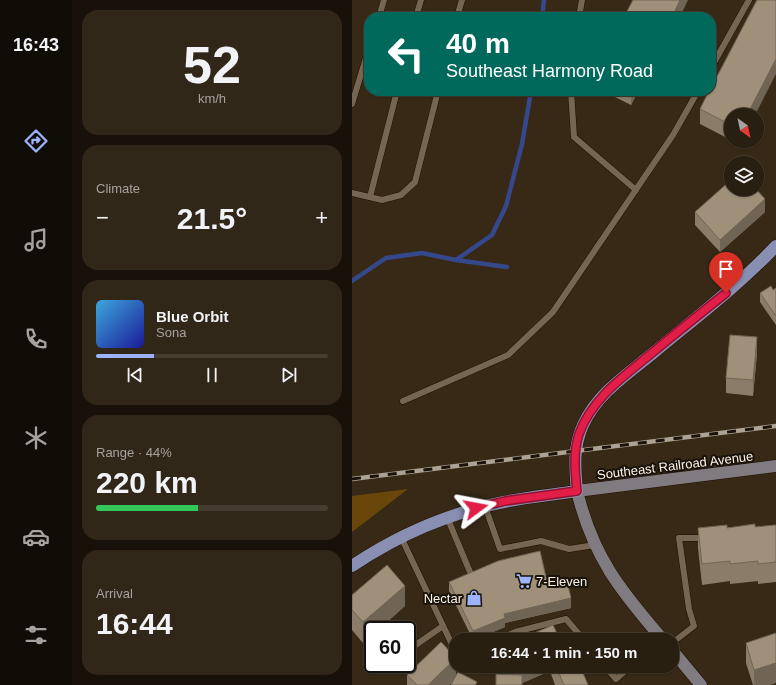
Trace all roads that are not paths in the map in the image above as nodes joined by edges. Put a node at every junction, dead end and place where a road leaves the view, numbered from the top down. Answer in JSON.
{"nodes":[{"id":1,"x":384,"y":0,"type":"edge"},
{"id":2,"x":420,"y":0,"type":"edge"},
{"id":3,"x":462,"y":0,"type":"edge"},
{"id":4,"x":582,"y":0,"type":"edge"},
{"id":5,"x":749,"y":0,"type":"edge"},
{"id":6,"x":380,"y":12,"type":"edge"},
{"id":7,"x":417,"y":12,"type":"edge"},
{"id":8,"x":458,"y":12,"type":"edge"},
{"id":9,"x":580,"y":12,"type":"edge"},
{"id":10,"x":716,"y":59,"type":"edge"},
{"id":11,"x":364,"y":64,"type":"edge"},
{"id":12,"x":396,"y":96,"type":"edge"},
{"id":13,"x":437,"y":96,"type":"edge"},
{"id":14,"x":571,"y":96,"type":"edge"},
{"id":15,"x":695,"y":96,"type":"edge"},
{"id":16,"x":352,"y":104,"type":"edge"},
{"id":17,"x":636,"y":190,"type":"junction"},
{"id":18,"x":352,"y":193,"type":"edge"},
{"id":19,"x":370,"y":197,"type":"junction"},
{"id":20,"x":776,"y":246,"type":"edge"},
{"id":21,"x":403,"y":401,"type":"dead end"},
{"id":22,"x":776,"y":466,"type":"edge"},
{"id":23,"x":577,"y":491,"type":"junction"},
{"id":24,"x":485,"y":506,"type":"junction"},
{"id":25,"x":447,"y":517,"type":"junction"},
{"id":26,"x":401,"y":537,"type":"junction"},
{"id":27,"x":711,"y":538,"type":"edge"},
{"id":28,"x":595,"y":545,"type":"junction"},
{"id":29,"x":352,"y":566,"type":"edge"},
{"id":30,"x":470,"y":572,"type":"edge"},
{"id":31,"x":443,"y":626,"type":"junction"},
{"id":32,"x":513,"y":633,"type":"edge"},
{"id":33,"x":578,"y":633,"type":"edge"},
{"id":34,"x":659,"y":633,"type":"edge"},
{"id":35,"x":679,"y":633,"type":"edge"},
{"id":36,"x":449,"y":638,"type":"edge"},
{"id":37,"x":416,"y":645,"type":"edge"},
{"id":38,"x":679,"y":658,"type":"edge"},
{"id":39,"x":611,"y":673,"type":"edge"},
{"id":40,"x":623,"y":673,"type":"edge"},
{"id":41,"x":701,"y":685,"type":"edge"}],
"edges":[{"from":1,"to":6,"type":"lane"},
{"from":2,"to":7,"type":"lane"},
{"from":3,"to":8,"type":"lane"},
{"from":4,"to":9,"type":"lane"},
{"from":5,"to":10,"type":"lane"},
{"from":11,"to":16,"type":"lane"},
{"from":12,"to":19,"type":"lane"},
{"from":13,"to":19,"type":"lane"},
{"from":14,"to":17,"type":"lane"},
{"from":15,"to":17,"type":"lane"},
{"from":17,"to":21,"type":"lane"},
{"from":18,"to":19,"type":"lane"},
{"from":20,"to":23,"type":"main road"},
{"from":22,"to":23,"type":"main road","name":"Southeast Railroad Avenue"},
{"from":23,"to":24,"type":"main road"},
{"from":23,"to":28,"type":"main road"},
{"from":24,"to":25,"type":"main road"},
{"from":24,"to":28,"type":"lane"},
{"from":25,"to":26,"type":"main road"},
{"from":25,"to":30,"type":"lane"},
{"from":26,"to":29,"type":"main road"},
{"from":26,"to":31,"type":"lane"},
{"from":27,"to":35,"type":"lane"},
{"from":28,"to":34,"type":"main road"},
{"from":31,"to":36,"type":"lane"},
{"from":31,"to":37,"type":"lane"},
{"from":32,"to":33,"type":"lane"},
{"from":38,"to":41,"type":"main road"},
{"from":39,"to":40,"type":"lane"}]}
